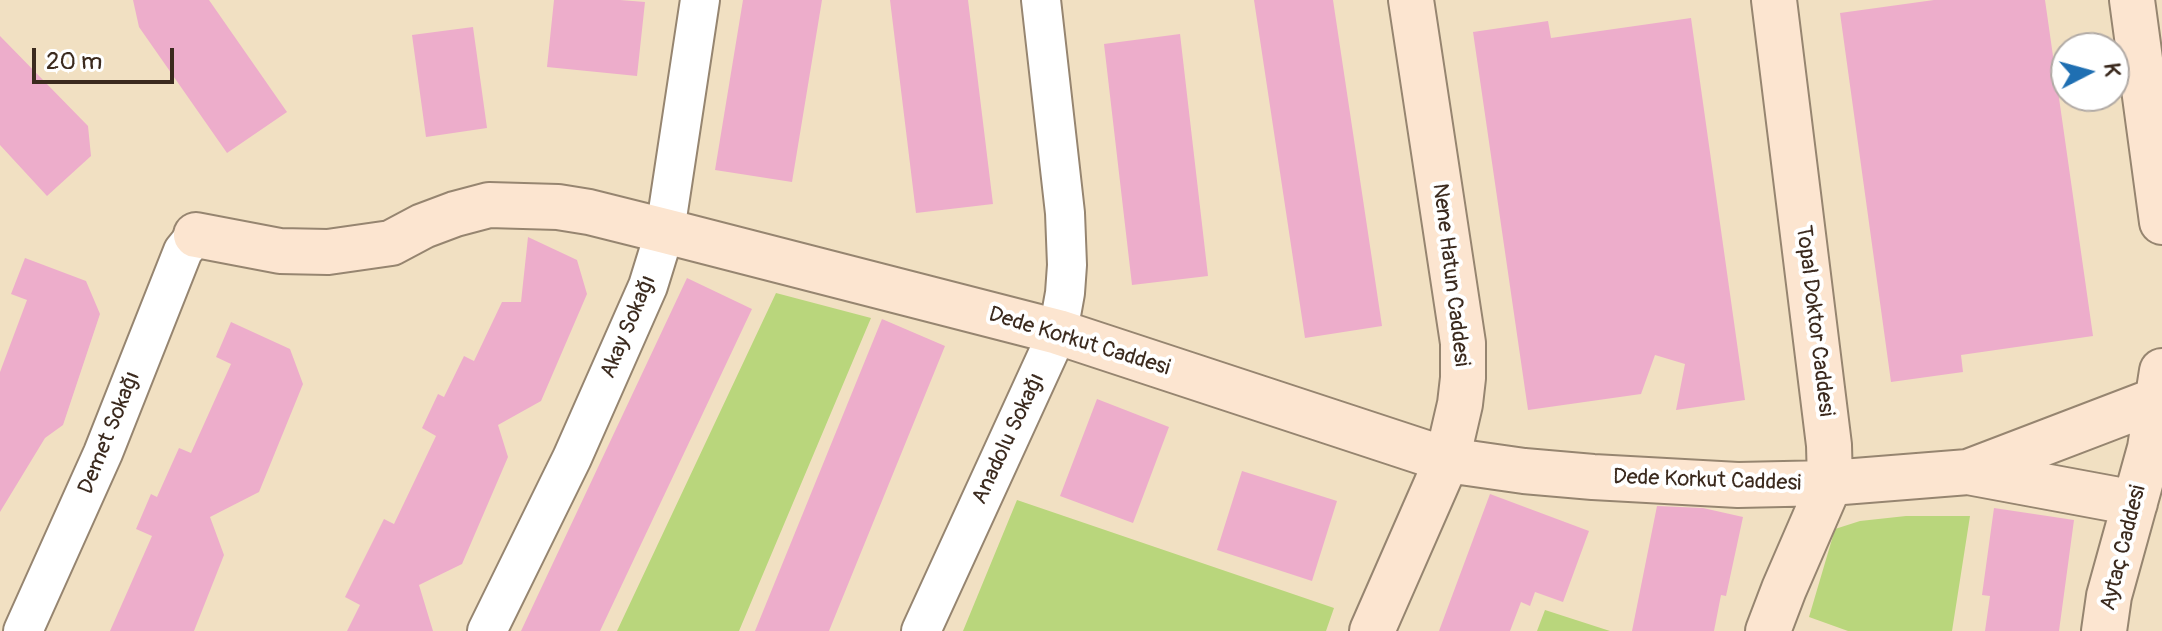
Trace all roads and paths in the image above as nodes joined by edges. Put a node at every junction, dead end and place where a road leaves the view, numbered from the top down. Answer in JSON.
{"nodes":[{"id":1,"x":700,"y":0,"type":"edge"},
{"id":2,"x":1041,"y":0,"type":"edge"},
{"id":3,"x":1411,"y":0,"type":"edge"},
{"id":4,"x":1774,"y":0,"type":"edge"},
{"id":5,"x":2132,"y":0,"type":"edge"},
{"id":6,"x":2153,"y":84,"type":"edge"},
{"id":7,"x":2162,"y":222,"type":"edge"},
{"id":8,"x":665,"y":231,"type":"junction"},
{"id":9,"x":196,"y":235,"type":"joint"},
{"id":10,"x":1058,"y":332,"type":"junction"},
{"id":11,"x":2160,"y":385,"type":"edge"},
{"id":12,"x":1447,"y":460,"type":"junction"},
{"id":13,"x":1968,"y":472,"type":"junction"},
{"id":14,"x":1830,"y":483,"type":"junction"},
{"id":15,"x":2135,"y":503,"type":"junction"},
{"id":16,"x":23,"y":631,"type":"edge"},
{"id":17,"x":487,"y":631,"type":"edge"},
{"id":18,"x":921,"y":631,"type":"edge"},
{"id":19,"x":1372,"y":631,"type":"edge"},
{"id":20,"x":1768,"y":631,"type":"edge"},
{"id":21,"x":2104,"y":631,"type":"edge"}],
"edges":[{"from":1,"to":8,"type":"street","name":"Akay Sokağı"},
{"from":2,"to":10,"type":"street","name":"Anadolu Sokağı"},
{"from":3,"to":12,"type":"street","name":"Nene Hatun Caddesi"},
{"from":4,"to":14,"type":"street","name":"Topal Doktor Caddesi"},
{"from":5,"to":6,"type":"street"},
{"from":6,"to":7,"type":"street"},
{"from":8,"to":9,"type":"street","name":"Dede Korkut Caddesi"},
{"from":8,"to":10,"type":"street","name":"Dede Korkut Caddesi"},
{"from":8,"to":17,"type":"street","name":"Akay Sokağı"},
{"from":9,"to":16,"type":"street","name":"Demet Sokağı"},
{"from":10,"to":12,"type":"street","name":"Dede Korkut Caddesi"},
{"from":10,"to":18,"type":"street","name":"Anadolu Sokağı"},
{"from":11,"to":13,"type":"street","name":"Dede Korkut Caddesi"},
{"from":11,"to":15,"type":"street","name":"Aytaç Caddesi"},
{"from":12,"to":14,"type":"street","name":"Dede Korkut Caddesi"},
{"from":12,"to":19,"type":"street","name":"Nene Hatun Caddesi"},
{"from":13,"to":14,"type":"street","name":"Dede Korkut Caddesi"},
{"from":13,"to":15,"type":"street","name":"Dede Korkut Caddesi"},
{"from":14,"to":20,"type":"street","name":"Topal Doktor Caddesi"},
{"from":15,"to":21,"type":"street","name":"Aytaç Caddesi"}]}
